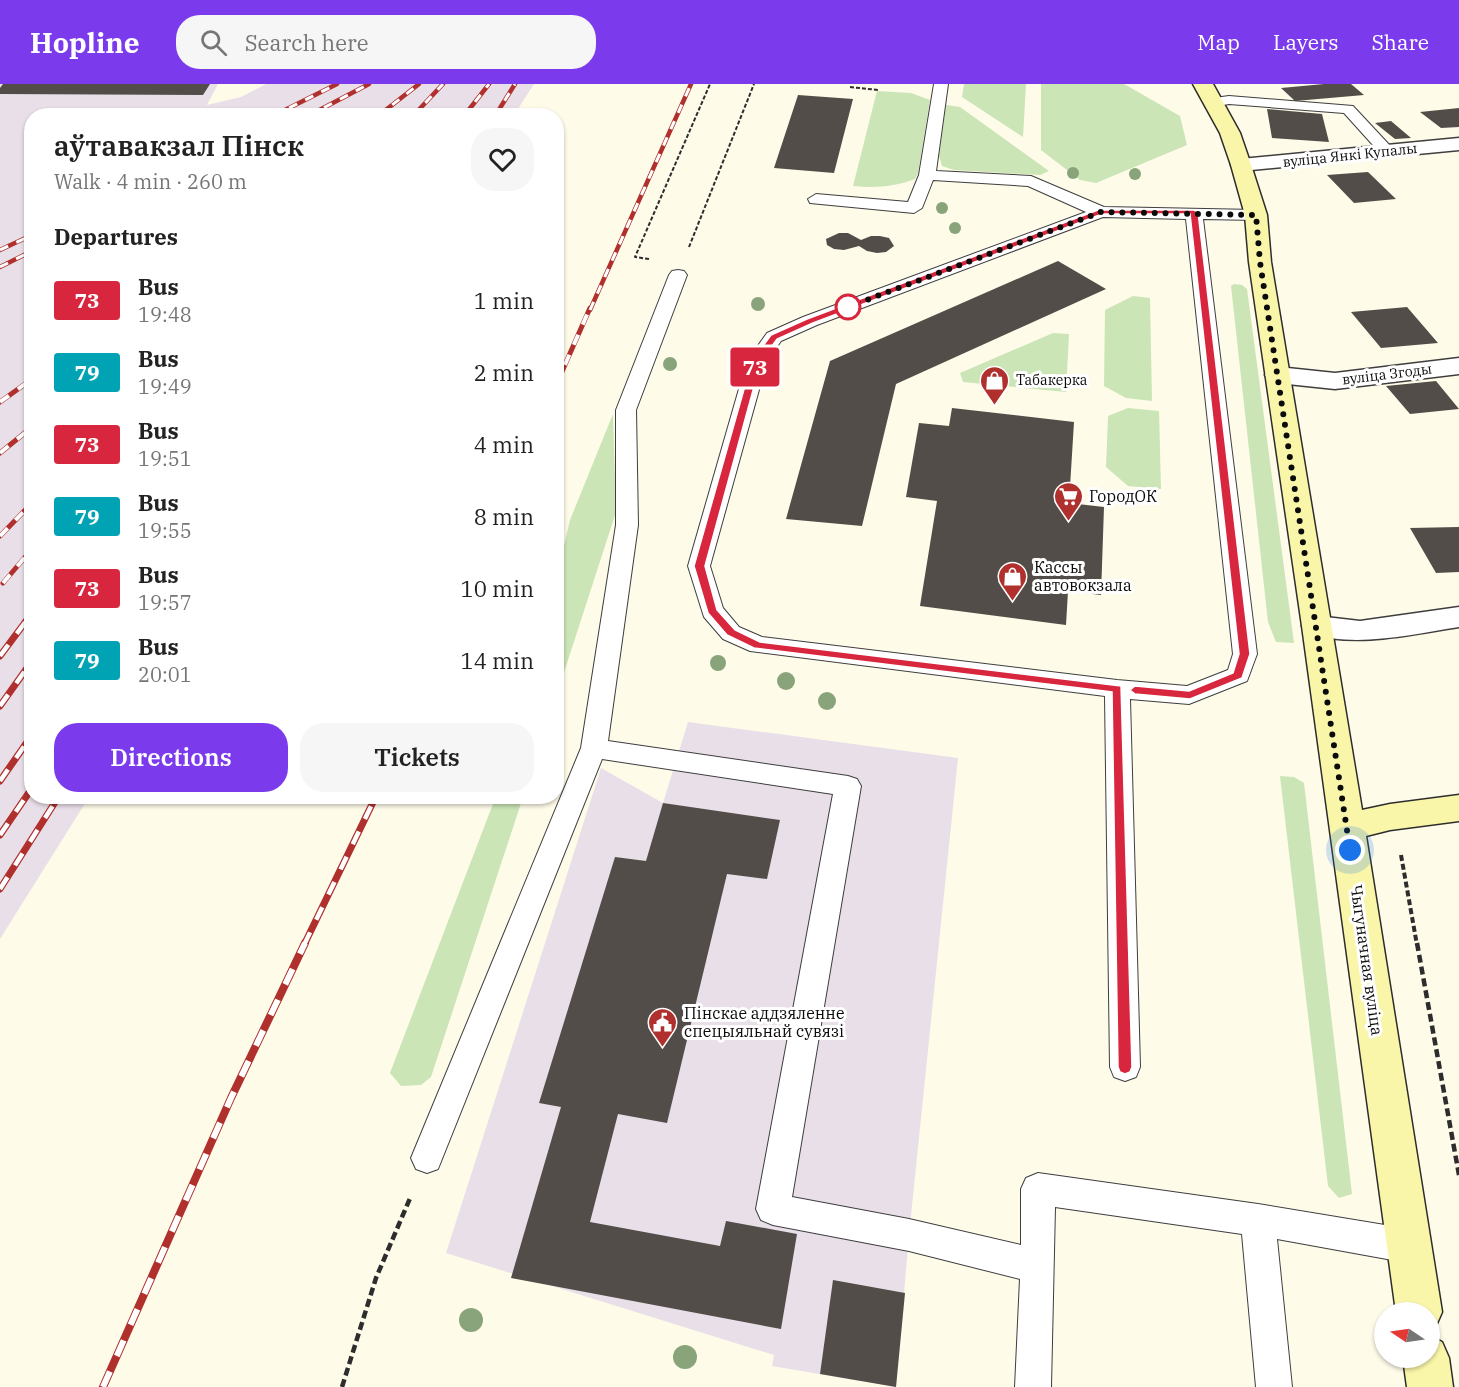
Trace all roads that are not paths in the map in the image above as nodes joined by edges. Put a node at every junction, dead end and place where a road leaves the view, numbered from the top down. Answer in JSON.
{"nodes":[{"id":1,"x":941,"y":84,"type":"edge"},
{"id":2,"x":1203,"y":84,"type":"edge"},
{"id":3,"x":1212,"y":102,"type":"junction"},
{"id":4,"x":1459,"y":144,"type":"edge"},
{"id":5,"x":1387,"y":151,"type":"junction"},
{"id":6,"x":1241,"y":165,"type":"junction"},
{"id":7,"x":927,"y":175,"type":"junction"},
{"id":8,"x":816,"y":199,"type":"dead end"},
{"id":9,"x":1101,"y":212,"type":"junction"},
{"id":10,"x":1194,"y":212,"type":"junction"},
{"id":11,"x":1256,"y":215,"type":"junction"},
{"id":12,"x":678,"y":275,"type":"road end"},
{"id":13,"x":1459,"y":366,"type":"edge"},
{"id":14,"x":1278,"y":375,"type":"junction"},
{"id":15,"x":1459,"y":616,"type":"edge"},
{"id":16,"x":1317,"y":626,"type":"junction"},
{"id":17,"x":1117,"y":689,"type":"junction"},
{"id":18,"x":594,"y":748,"type":"junction"},
{"id":19,"x":1459,"y":808,"type":"edge"},
{"id":20,"x":1347,"y":827,"type":"junction"},
{"id":21,"x":1125,"y":1067,"type":"dead end"},
{"id":22,"x":427,"y":1158,"type":"road end"},
{"id":23,"x":1258,"y":1220,"type":"junction"},
{"id":24,"x":1409,"y":1246,"type":"junction"},
{"id":25,"x":1038,"y":1266,"type":"junction"},
{"id":26,"x":1417,"y":1302,"type":"edge"},
{"id":27,"x":1427,"y":1368,"type":"edge"},
{"id":28,"x":1032,"y":1387,"type":"edge"},
{"id":29,"x":1274,"y":1387,"type":"edge"},
{"id":30,"x":1430,"y":1387,"type":"edge"}],
"edges":[{"from":1,"to":7,"type":"lane"},
{"from":2,"to":3,"type":"street","name":"Чыгуначная вуліца"},
{"from":3,"to":5,"type":"lane"},
{"from":3,"to":6,"type":"street","name":"Чыгуначная вуліца"},
{"from":4,"to":5,"type":"street","name":"вуліца Янкі Купалы"},
{"from":5,"to":6,"type":"street","name":"вуліца Янкі Купалы"},
{"from":6,"to":11,"type":"street","name":"Чыгуначная вуліца"},
{"from":7,"to":8,"type":"lane"},
{"from":7,"to":9,"type":"lane"},
{"from":9,"to":10,"type":"lane"},
{"from":9,"to":17,"type":"lane"},
{"from":10,"to":11,"type":"lane"},
{"from":10,"to":17,"type":"lane"},
{"from":11,"to":14,"type":"street","name":"Чыгуначная вуліца"},
{"from":12,"to":18,"type":"lane"},
{"from":13,"to":14,"type":"street","name":"вуліца Згоды"},
{"from":14,"to":16,"type":"street","name":"Чыгуначная вуліца"},
{"from":15,"to":16,"type":"street"},
{"from":16,"to":20,"type":"street","name":"Чыгуначная вуліца"},
{"from":17,"to":21,"type":"lane"},
{"from":18,"to":22,"type":"lane"},
{"from":18,"to":25,"type":"lane"},
{"from":19,"to":20,"type":"street"},
{"from":20,"to":24,"type":"street","name":"Чыгуначная вуліца"},
{"from":23,"to":24,"type":"lane"},
{"from":23,"to":25,"type":"lane"},
{"from":23,"to":29,"type":"lane"},
{"from":24,"to":26,"type":"street","name":"Чыгуначная вуліца"},
{"from":25,"to":28,"type":"lane"},
{"from":27,"to":30,"type":"street"}]}
